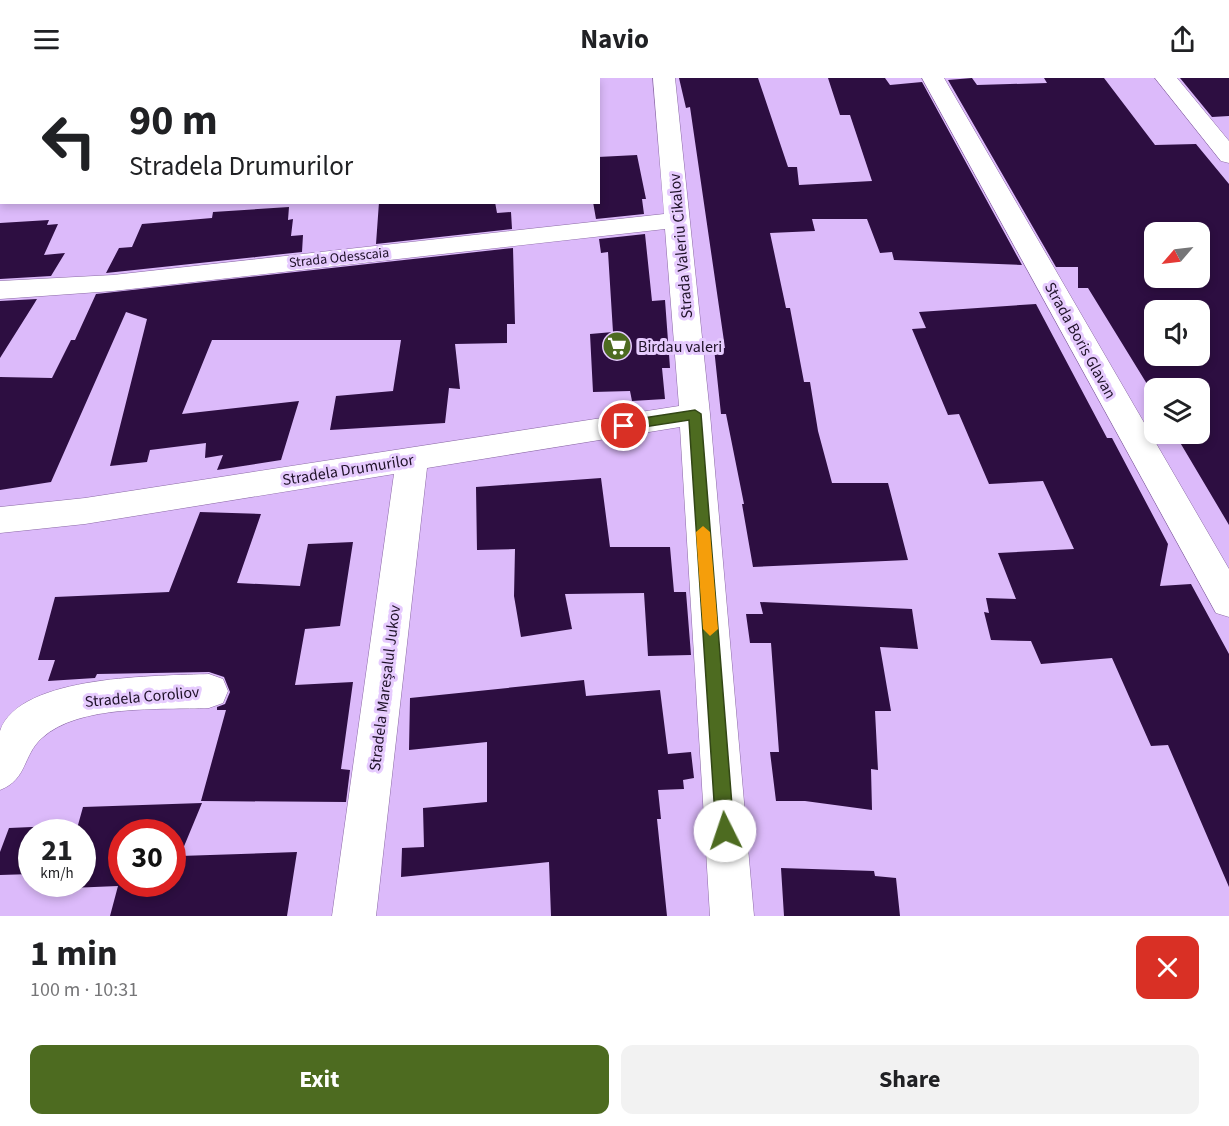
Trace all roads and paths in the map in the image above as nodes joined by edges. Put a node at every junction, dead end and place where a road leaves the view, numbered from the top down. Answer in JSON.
{"nodes":[{"id":1,"x":664,"y":78,"type":"edge"},
{"id":2,"x":933,"y":78,"type":"edge"},
{"id":3,"x":1166,"y":78,"type":"edge"},
{"id":4,"x":1229,"y":156,"type":"edge"},
{"id":5,"x":678,"y":220,"type":"junction"},
{"id":6,"x":0,"y":290,"type":"edge"},
{"id":7,"x":695,"y":414,"type":"junction"},
{"id":8,"x":412,"y":459,"type":"junction"},
{"id":9,"x":0,"y":520,"type":"edge"},
{"id":10,"x":1229,"y":602,"type":"edge"},
{"id":11,"x":209,"y":691,"type":"dead end"},
{"id":12,"x":0,"y":771,"type":"edge"},
{"id":13,"x":354,"y":916,"type":"edge"},
{"id":14,"x":732,"y":916,"type":"edge"}],
"edges":[{"from":1,"to":5,"type":"street","name":"Strada Valeriu Cikalov"},
{"from":2,"to":10,"type":"street","name":"Strada Boris Glavan"},
{"from":3,"to":4,"type":"street"},
{"from":5,"to":6,"type":"street","name":"Strada Odesscaia"},
{"from":5,"to":7,"type":"street","name":"Strada Valeriu Cikalov"},
{"from":7,"to":8,"type":"street","name":"Stradela Drumurilor"},
{"from":7,"to":14,"type":"street","name":"Strada Valeriu Cikalov"},
{"from":8,"to":9,"type":"street","name":"Stradela Drumurilor"},
{"from":8,"to":13,"type":"street","name":"Stradela Mareșalul Jukov"},
{"from":11,"to":12,"type":"street","name":"Stradela Coroliov"}]}
